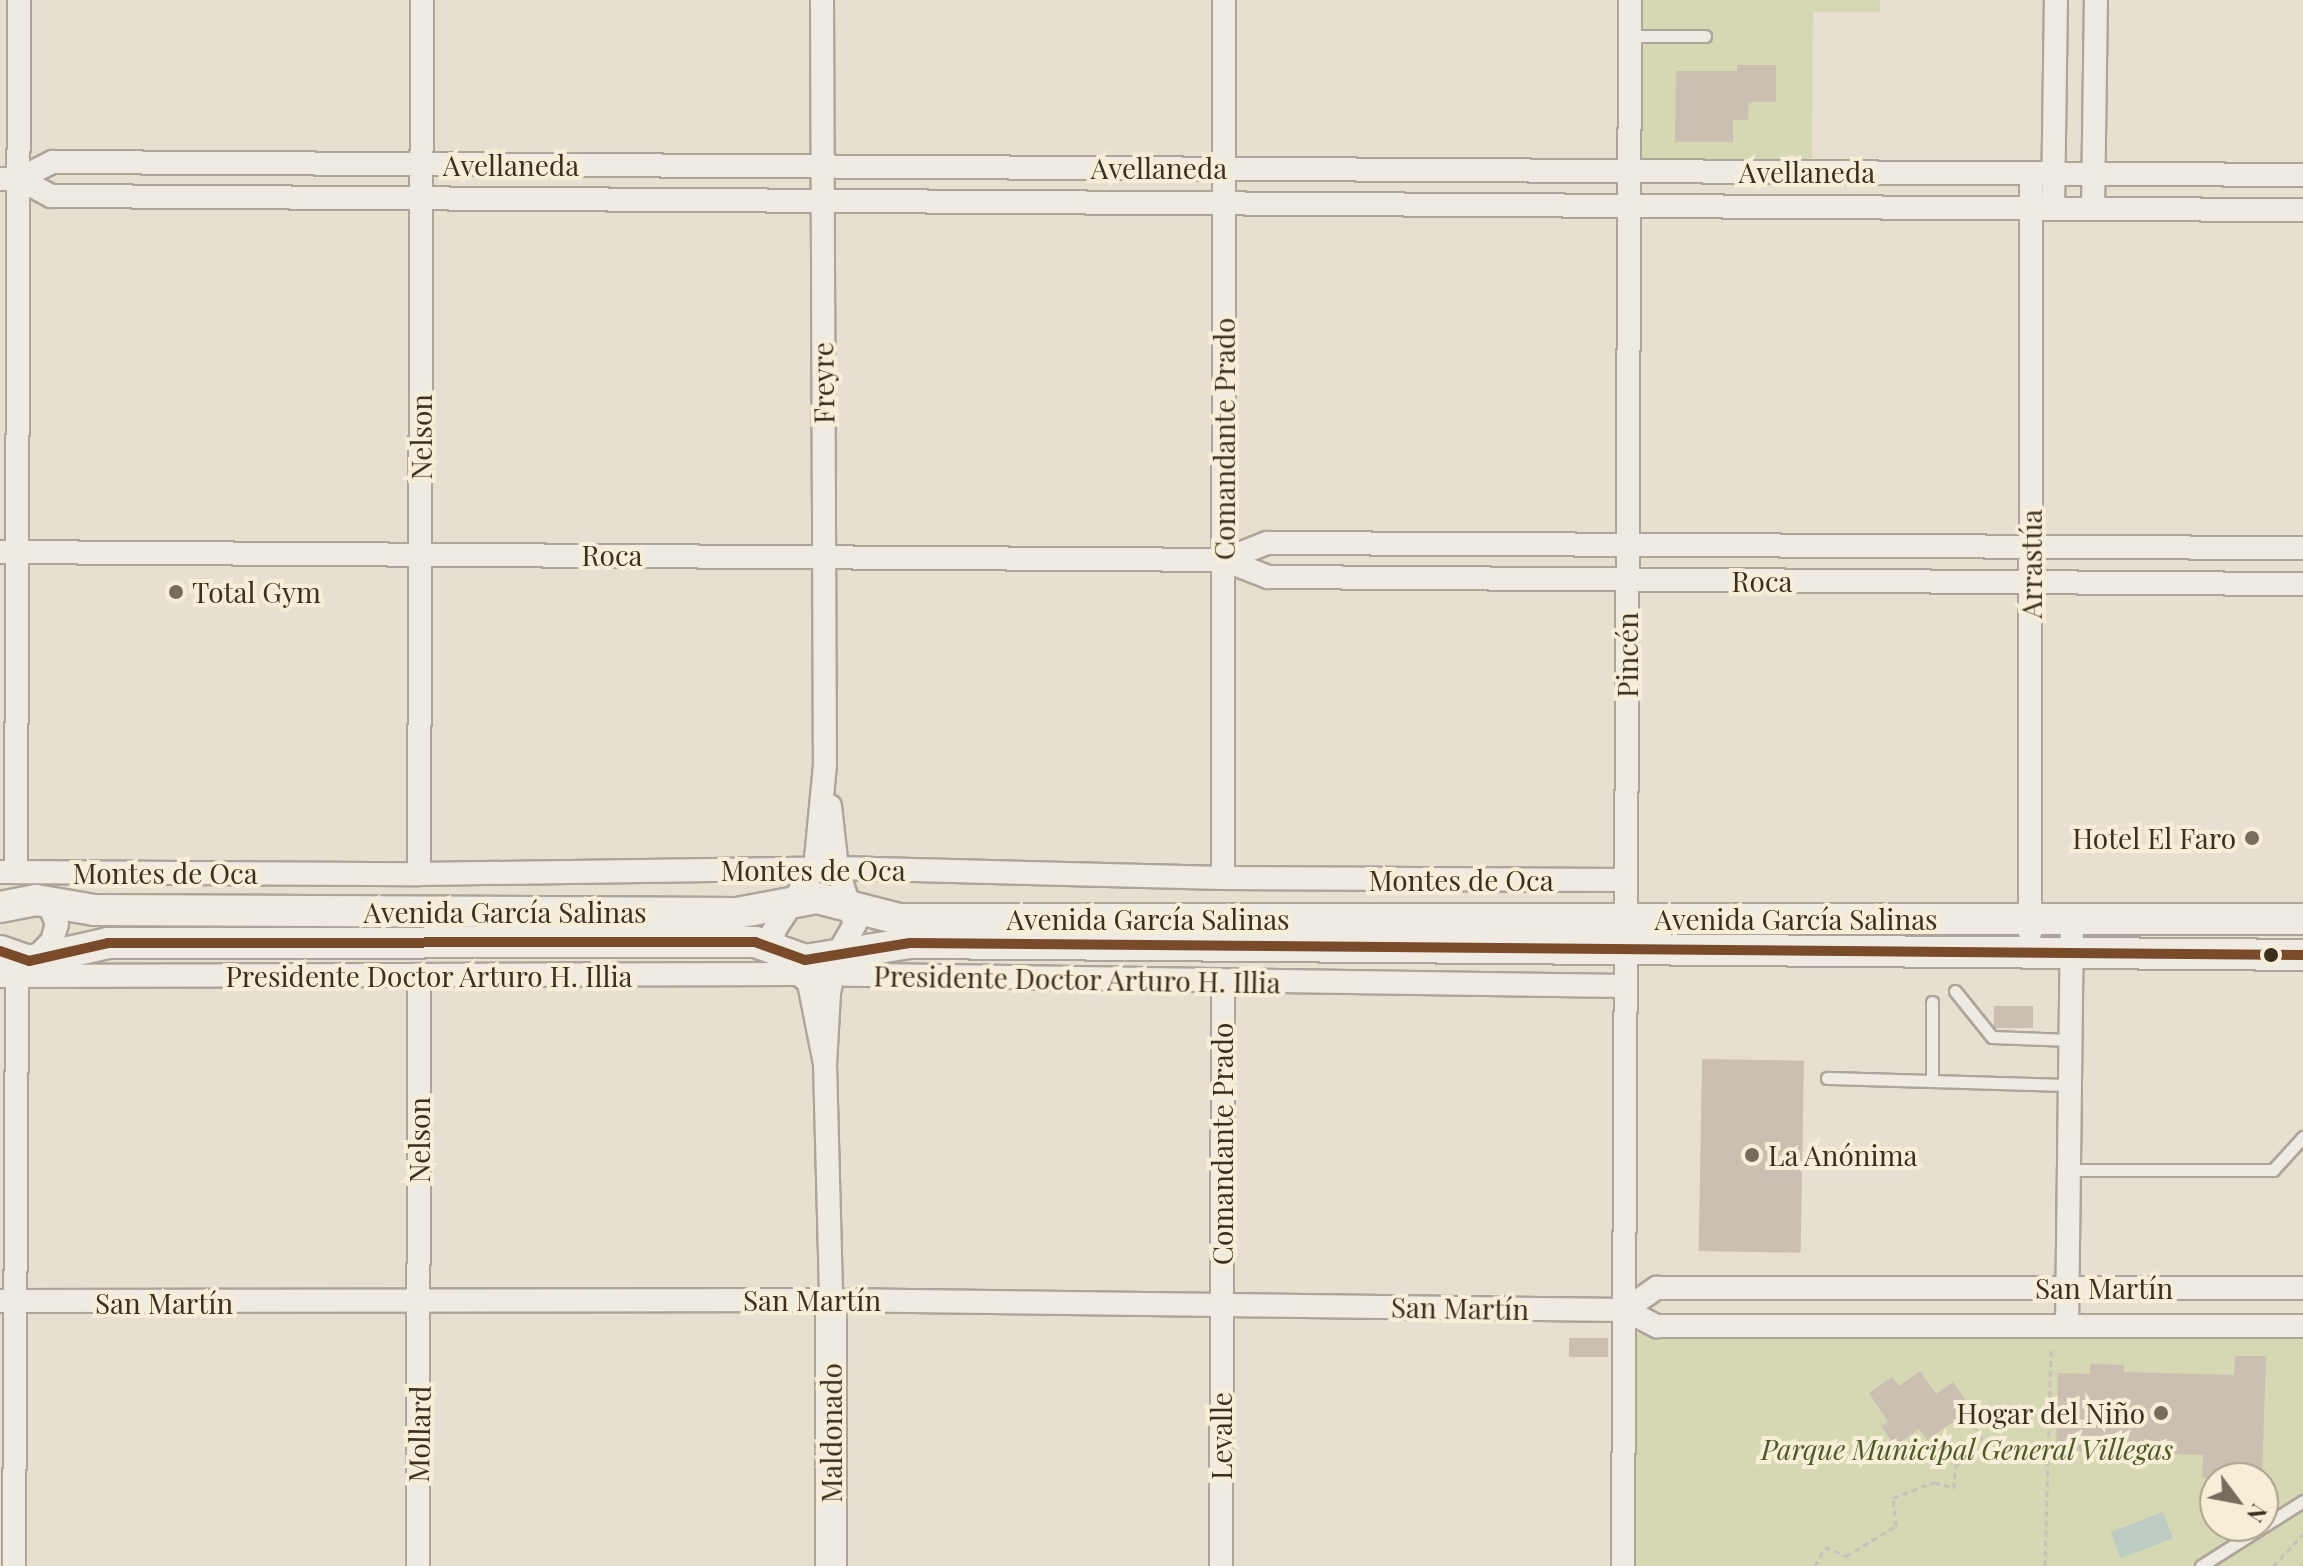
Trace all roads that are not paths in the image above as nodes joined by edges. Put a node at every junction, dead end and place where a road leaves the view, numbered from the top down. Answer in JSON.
{"nodes":[{"id":1,"x":19,"y":0,"type":"edge"},
{"id":2,"x":422,"y":0,"type":"edge"},
{"id":3,"x":822,"y":0,"type":"edge"},
{"id":4,"x":1224,"y":0,"type":"edge"},
{"id":5,"x":1630,"y":0,"type":"edge"},
{"id":6,"x":2056,"y":0,"type":"edge"},
{"id":7,"x":2096,"y":0,"type":"edge"},
{"id":8,"x":1630,"y":36,"type":"junction"},
{"id":9,"x":1705,"y":36,"type":"dead end"},
{"id":10,"x":422,"y":164,"type":"junction"},
{"id":11,"x":822,"y":166,"type":"junction"},
{"id":12,"x":1224,"y":169,"type":"junction"},
{"id":13,"x":1629,"y":171,"type":"junction"},
{"id":14,"x":2042,"y":174,"type":"junction"},
{"id":15,"x":2093,"y":174,"type":"junction"},
{"id":16,"x":2303,"y":175,"type":"edge"},
{"id":17,"x":9,"y":179,"type":"edge"},
{"id":18,"x":51,"y":196,"type":"junction"},
{"id":19,"x":422,"y":198,"type":"junction"},
{"id":20,"x":821,"y":201,"type":"junction"},
{"id":21,"x":1224,"y":203,"type":"junction"},
{"id":22,"x":1629,"y":206,"type":"junction"},
{"id":23,"x":2042,"y":209,"type":"junction"},
{"id":24,"x":2093,"y":209,"type":"junction"},
{"id":25,"x":2303,"y":210,"type":"edge"},
{"id":26,"x":9,"y":214,"type":"edge"},
{"id":27,"x":1628,"y":544,"type":"junction"},
{"id":28,"x":2031,"y":546,"type":"junction"},
{"id":29,"x":2303,"y":548,"type":"edge"},
{"id":30,"x":9,"y":552,"type":"edge"},
{"id":31,"x":420,"y":554,"type":"junction"},
{"id":32,"x":825,"y":556,"type":"junction"},
{"id":33,"x":1224,"y":560,"type":"junction"},
{"id":34,"x":1628,"y":580,"type":"junction"},
{"id":35,"x":2030,"y":583,"type":"junction"},
{"id":36,"x":2303,"y":584,"type":"edge"},
{"id":37,"x":826,"y":868,"type":"junction"},
{"id":38,"x":8,"y":872,"type":"edge"},
{"id":39,"x":419,"y":874,"type":"junction"},
{"id":40,"x":1223,"y":878,"type":"junction"},
{"id":41,"x":1626,"y":880,"type":"junction"},
{"id":42,"x":0,"y":900,"type":"edge"},
{"id":43,"x":43,"y":901,"type":"junction"},
{"id":44,"x":791,"y":903,"type":"junction"},
{"id":45,"x":0,"y":907,"type":"edge"},
{"id":46,"x":852,"y":909,"type":"junction"},
{"id":47,"x":1626,"y":918,"type":"junction"},
{"id":48,"x":2303,"y":919,"type":"edge"},
{"id":49,"x":2030,"y":920,"type":"junction"},
{"id":50,"x":2072,"y":920,"type":"junction"},
{"id":51,"x":775,"y":946,"type":"junction"},
{"id":52,"x":1626,"y":951,"type":"junction"},
{"id":53,"x":0,"y":953,"type":"edge"},
{"id":54,"x":2030,"y":953,"type":"junction"},
{"id":55,"x":2071,"y":953,"type":"junction"},
{"id":56,"x":2303,"y":955,"type":"edge"},
{"id":57,"x":834,"y":965,"type":"junction"},
{"id":58,"x":17,"y":971,"type":"edge"},
{"id":59,"x":800,"y":974,"type":"junction"},
{"id":60,"x":419,"y":978,"type":"junction"},
{"id":61,"x":1223,"y":983,"type":"junction"},
{"id":62,"x":1626,"y":986,"type":"junction"},
{"id":63,"x":1955,"y":991,"type":"dead end"},
{"id":64,"x":1932,"y":1002,"type":"dead end"},
{"id":65,"x":2070,"y":1040,"type":"junction"},
{"id":66,"x":825,"y":1064,"type":"junction"},
{"id":67,"x":1827,"y":1078,"type":"dead end"},
{"id":68,"x":1932,"y":1081,"type":"junction"},
{"id":69,"x":2069,"y":1085,"type":"junction"},
{"id":70,"x":2303,"y":1137,"type":"edge"},
{"id":71,"x":2068,"y":1170,"type":"junction"},
{"id":72,"x":2067,"y":1288,"type":"junction"},
{"id":73,"x":2303,"y":1288,"type":"edge"},
{"id":74,"x":831,"y":1300,"type":"junction"},
{"id":75,"x":7,"y":1301,"type":"edge"},
{"id":76,"x":420,"y":1301,"type":"junction"},
{"id":77,"x":1222,"y":1305,"type":"junction"},
{"id":78,"x":1625,"y":1310,"type":"junction"},
{"id":79,"x":2067,"y":1326,"type":"junction"},
{"id":80,"x":2303,"y":1326,"type":"edge"},
{"id":81,"x":2303,"y":1501,"type":"edge"},
{"id":82,"x":14,"y":1566,"type":"edge"},
{"id":83,"x":418,"y":1566,"type":"edge"},
{"id":84,"x":831,"y":1566,"type":"edge"},
{"id":85,"x":1221,"y":1566,"type":"edge"},
{"id":86,"x":1623,"y":1566,"type":"edge"},
{"id":87,"x":2201,"y":1566,"type":"edge"}],
"edges":[{"from":1,"to":17,"type":"street"},
{"from":2,"to":10,"type":"street","name":"Nelson"},
{"from":3,"to":11,"type":"street","name":"Freyre"},
{"from":4,"to":12,"type":"street","name":"Comandante Prado"},
{"from":5,"to":8,"type":"street","name":"Pincén"},
{"from":6,"to":14,"type":"street","name":"Arrastúa"},
{"from":7,"to":15,"type":"street"},
{"from":8,"to":9,"type":"lane"},
{"from":8,"to":13,"type":"street","name":"Pincén"},
{"from":10,"to":11,"type":"street","name":"Avellaneda"},
{"from":10,"to":17,"type":"street","name":"Avellaneda"},
{"from":10,"to":19,"type":"street","name":"Nelson"},
{"from":11,"to":12,"type":"street","name":"Avellaneda"},
{"from":11,"to":20,"type":"street","name":"Freyre"},
{"from":12,"to":13,"type":"street","name":"Avellaneda"},
{"from":12,"to":21,"type":"street","name":"Comandante Prado"},
{"from":13,"to":14,"type":"street","name":"Avellaneda"},
{"from":13,"to":22,"type":"street","name":"Pincén"},
{"from":14,"to":15,"type":"street","name":"Avellaneda"},
{"from":14,"to":23,"type":"street","name":"Arrastúa"},
{"from":15,"to":16,"type":"street","name":"Avellaneda"},
{"from":15,"to":24,"type":"street"},
{"from":17,"to":18,"type":"street","name":"Avellaneda"},
{"from":17,"to":26,"type":"street"},
{"from":18,"to":19,"type":"street","name":"Avellaneda"},
{"from":18,"to":26,"type":"street","name":"Avellaneda"},
{"from":19,"to":20,"type":"street","name":"Avellaneda"},
{"from":19,"to":31,"type":"street","name":"Nelson"},
{"from":20,"to":21,"type":"street","name":"Avellaneda"},
{"from":20,"to":32,"type":"street","name":"Freyre"},
{"from":21,"to":22,"type":"street","name":"Avellaneda"},
{"from":21,"to":33,"type":"street","name":"Comandante Prado"},
{"from":22,"to":23,"type":"street","name":"Avellaneda"},
{"from":22,"to":27,"type":"street","name":"Pincén"},
{"from":23,"to":24,"type":"street","name":"Avellaneda"},
{"from":23,"to":28,"type":"street","name":"Arrastúa"},
{"from":24,"to":25,"type":"street","name":"Avellaneda"},
{"from":26,"to":30,"type":"street"},
{"from":27,"to":28,"type":"street","name":"Roca"},
{"from":27,"to":33,"type":"street","name":"Roca"},
{"from":27,"to":34,"type":"street","name":"Pincén"},
{"from":28,"to":29,"type":"street","name":"Roca"},
{"from":28,"to":35,"type":"street","name":"Arrastúa"},
{"from":30,"to":31,"type":"street","name":"Roca"},
{"from":30,"to":38,"type":"street"},
{"from":31,"to":32,"type":"street","name":"Roca"},
{"from":31,"to":39,"type":"street","name":"Nelson"},
{"from":32,"to":33,"type":"street","name":"Roca"},
{"from":32,"to":37,"type":"street","name":"Freyre"},
{"from":33,"to":34,"type":"street","name":"Roca"},
{"from":33,"to":40,"type":"street","name":"Comandante Prado"},
{"from":34,"to":35,"type":"street","name":"Roca"},
{"from":34,"to":41,"type":"street","name":"Pincén"},
{"from":35,"to":36,"type":"street","name":"Roca"},
{"from":35,"to":49,"type":"street","name":"Arrastúa"},
{"from":37,"to":39,"type":"street","name":"Montes de Oca"},
{"from":37,"to":40,"type":"street","name":"Montes de Oca"},
{"from":37,"to":44,"type":"street"},
{"from":37,"to":46,"type":"street","name":"Freyre"},
{"from":38,"to":39,"type":"street","name":"Montes de Oca"},
{"from":38,"to":42,"type":"street"},
{"from":38,"to":43,"type":"street"},
{"from":40,"to":41,"type":"street","name":"Montes de Oca"},
{"from":41,"to":47,"type":"street","name":"Pincén"},
{"from":43,"to":44,"type":"main road","name":"Avenida García Salinas"},
{"from":43,"to":45,"type":"main road","name":"Avenida García Salinas"},
{"from":43,"to":58,"type":"street"},
{"from":44,"to":46,"type":"main road","name":"Avenida García Salinas"},
{"from":44,"to":51,"type":"street"},
{"from":46,"to":47,"type":"main road","name":"Avenida García Salinas"},
{"from":46,"to":57,"type":"street"},
{"from":47,"to":49,"type":"main road","name":"Avenida García Salinas"},
{"from":47,"to":52,"type":"street","name":"Pincén"},
{"from":48,"to":50,"type":"main road","name":"Avenida García Salinas"},
{"from":49,"to":50,"type":"main road","name":"Avenida García Salinas"},
{"from":49,"to":54,"type":"street","name":"Arrastúa"},
{"from":50,"to":55,"type":"street"},
{"from":51,"to":57,"type":"main road","name":"Avenida García Salinas"},
{"from":51,"to":58,"type":"main road","name":"Avenida García Salinas"},
{"from":51,"to":59,"type":"street"},
{"from":52,"to":54,"type":"main road","name":"Avenida García Salinas"},
{"from":52,"to":57,"type":"main road","name":"Avenida García Salinas"},
{"from":52,"to":62,"type":"street","name":"Pincén"},
{"from":53,"to":58,"type":"main road","name":"Avenida García Salinas"},
{"from":54,"to":55,"type":"main road","name":"Avenida García Salinas"},
{"from":55,"to":56,"type":"main road","name":"Avenida García Salinas"},
{"from":55,"to":65,"type":"street"},
{"from":57,"to":59,"type":"street","name":"Presidente Doctor Arturo H. Illia"},
{"from":57,"to":61,"type":"street","name":"Presidente Doctor Arturo H. Illia"},
{"from":57,"to":66,"type":"street"},
{"from":58,"to":60,"type":"street","name":"Presidente Doctor Arturo H. Illia"},
{"from":58,"to":75,"type":"street"},
{"from":59,"to":60,"type":"street","name":"Presidente Doctor Arturo H. Illia"},
{"from":59,"to":66,"type":"street"},
{"from":60,"to":76,"type":"street","name":"Nelson"},
{"from":61,"to":62,"type":"street","name":"Presidente Doctor Arturo H. Illia"},
{"from":61,"to":77,"type":"street","name":"Comandante Prado"},
{"from":62,"to":78,"type":"street","name":"Pincén"},
{"from":63,"to":65,"type":"lane"},
{"from":64,"to":68,"type":"lane"},
{"from":65,"to":69,"type":"street"},
{"from":66,"to":74,"type":"street"},
{"from":67,"to":68,"type":"lane"},
{"from":68,"to":69,"type":"lane"},
{"from":69,"to":71,"type":"street"},
{"from":70,"to":71,"type":"lane"},
{"from":71,"to":72,"type":"street"},
{"from":72,"to":73,"type":"street","name":"San Martín"},
{"from":72,"to":78,"type":"street","name":"San Martín"},
{"from":72,"to":79,"type":"street"},
{"from":74,"to":76,"type":"street","name":"San Martín"},
{"from":74,"to":77,"type":"street","name":"San Martín"},
{"from":74,"to":84,"type":"main road","name":"Maldonado"},
{"from":75,"to":76,"type":"street","name":"San Martín"},
{"from":75,"to":82,"type":"street"},
{"from":76,"to":83,"type":"street","name":"Mollard"},
{"from":77,"to":78,"type":"street","name":"San Martín"},
{"from":77,"to":85,"type":"street","name":"Levalle"},
{"from":78,"to":79,"type":"street","name":"San Martín"},
{"from":78,"to":86,"type":"street","name":"Pincén"},
{"from":79,"to":80,"type":"street","name":"San Martín"},
{"from":81,"to":87,"type":"lane"}]}
